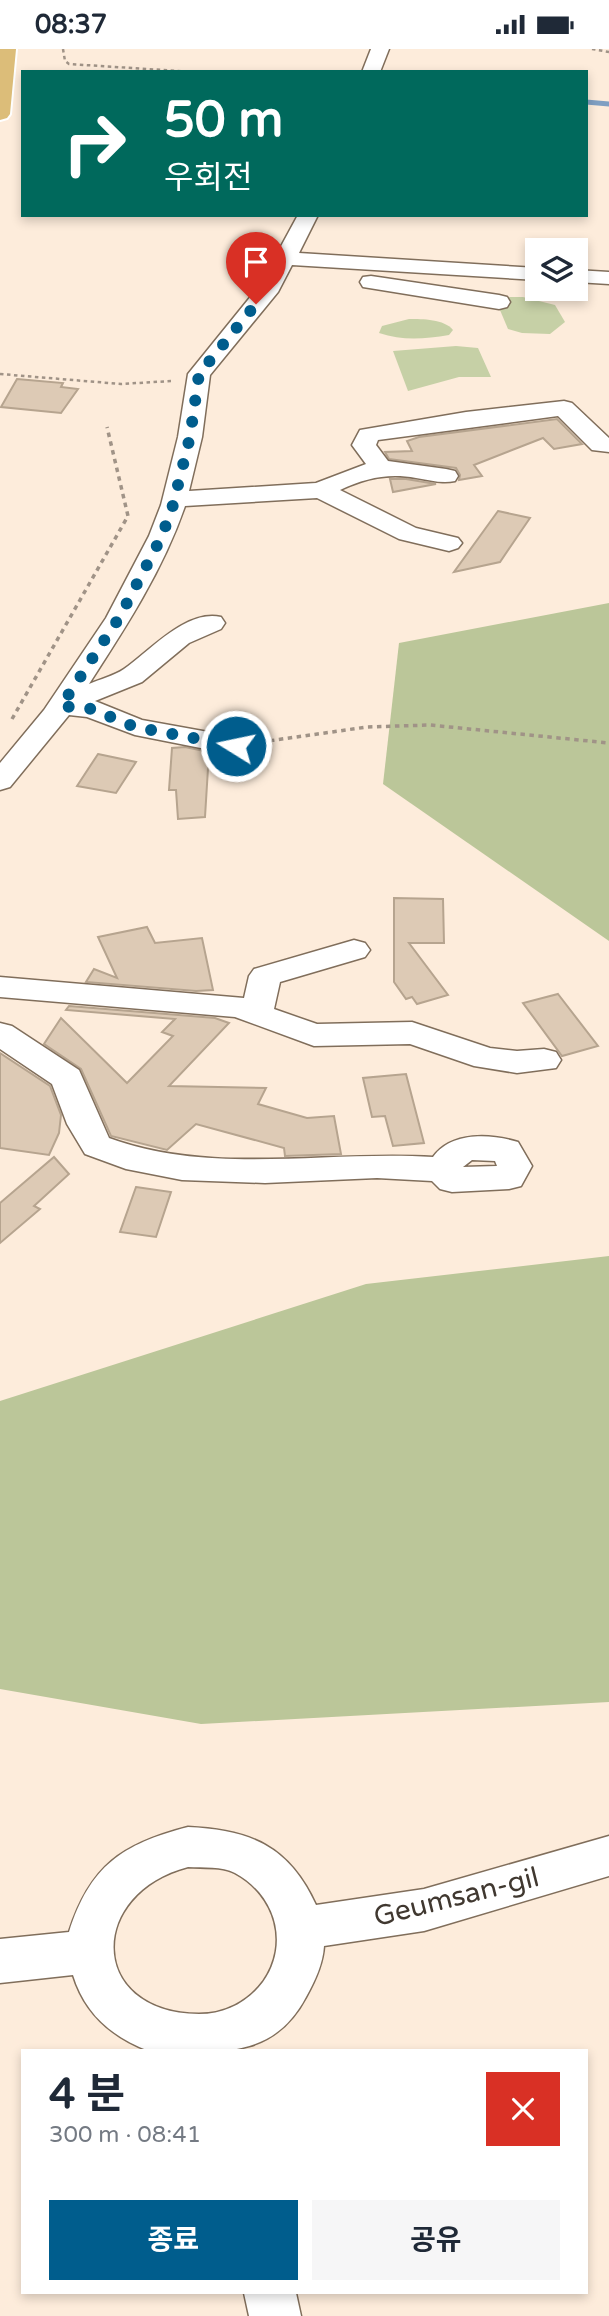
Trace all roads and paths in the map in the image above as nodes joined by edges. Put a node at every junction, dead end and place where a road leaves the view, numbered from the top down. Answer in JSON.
{"nodes":[{"id":1,"x":6,"y":49,"type":"edge"},
{"id":2,"x":63,"y":49,"type":"edge"},
{"id":3,"x":380,"y":49,"type":"edge"},
{"id":4,"x":592,"y":49,"type":"edge"},
{"id":5,"x":609,"y":52,"type":"edge"},
{"id":6,"x":163,"y":70,"type":"edge"},
{"id":7,"x":371,"y":70,"type":"edge"},
{"id":8,"x":0,"y":114,"type":"edge"},
{"id":9,"x":307,"y":217,"type":"edge"},
{"id":10,"x":285,"y":258,"type":"junction"},
{"id":11,"x":320,"y":260,"type":"junction"},
{"id":12,"x":525,"y":273,"type":"edge"},
{"id":13,"x":588,"y":277,"type":"edge"},
{"id":14,"x":609,"y":278,"type":"edge"},
{"id":15,"x":499,"y":302,"type":"dead end"},
{"id":16,"x":0,"y":374,"type":"edge"},
{"id":17,"x":199,"y":374,"type":"junction"},
{"id":18,"x":107,"y":427,"type":"dead end"},
{"id":19,"x":609,"y":445,"type":"edge"},
{"id":20,"x":380,"y":467,"type":"junction"},
{"id":21,"x":446,"y":476,"type":"dead end"},
{"id":22,"x":321,"y":490,"type":"junction"},
{"id":23,"x":175,"y":499,"type":"junction"},
{"id":24,"x":449,"y":543,"type":"dead end"},
{"id":25,"x":212,"y":623,"type":"dead end"},
{"id":26,"x":61,"y":706,"type":"junction"},
{"id":27,"x":5,"y":726,"type":"dead end"},
{"id":28,"x":609,"y":743,"type":"edge"},
{"id":29,"x":236,"y":746,"type":"joint"},
{"id":30,"x":0,"y":781,"type":"edge"},
{"id":31,"x":354,"y":950,"type":"dead end"},
{"id":32,"x":0,"y":987,"type":"edge"},
{"id":33,"x":257,"y":1014,"type":"junction"},
{"id":34,"x":0,"y":1034,"type":"edge"},
{"id":35,"x":544,"y":1061,"type":"dead end"},
{"id":36,"x":442,"y":1170,"type":"dead end"},
{"id":37,"x":609,"y":1856,"type":"edge"},
{"id":38,"x":300,"y":1928,"type":"junction"},
{"id":39,"x":89,"y":1952,"type":"junction"},
{"id":40,"x":0,"y":1961,"type":"edge"},
{"id":41,"x":211,"y":2044,"type":"edge"},
{"id":42,"x":270,"y":2294,"type":"edge"},
{"id":43,"x":275,"y":2316,"type":"edge"}],
"edges":[{"from":1,"to":8,"type":"highway"},
{"from":2,"to":6,"type":"path"},
{"from":3,"to":7,"type":"street"},
{"from":4,"to":5,"type":"path"},
{"from":9,"to":10,"type":"street"},
{"from":10,"to":11,"type":"street"},
{"from":10,"to":17,"type":"street"},
{"from":11,"to":12,"type":"street"},
{"from":11,"to":15,"type":"street"},
{"from":13,"to":14,"type":"street"},
{"from":16,"to":17,"type":"path"},
{"from":17,"to":23,"type":"street"},
{"from":18,"to":27,"type":"path"},
{"from":19,"to":20,"type":"street"},
{"from":20,"to":21,"type":"street"},
{"from":20,"to":22,"type":"street"},
{"from":22,"to":23,"type":"street"},
{"from":22,"to":24,"type":"street"},
{"from":23,"to":26,"type":"street"},
{"from":25,"to":26,"type":"street"},
{"from":26,"to":29,"type":"street"},
{"from":26,"to":30,"type":"street"},
{"from":28,"to":29,"type":"path"},
{"from":31,"to":33,"type":"street"},
{"from":32,"to":33,"type":"street"},
{"from":33,"to":35,"type":"street"},
{"from":34,"to":36,"type":"street"},
{"from":37,"to":38,"type":"street","name":"Geumsan-gil"},
{"from":38,"to":39,"type":"street"},
{"from":38,"to":41,"type":"street"},
{"from":39,"to":40,"type":"street"},
{"from":39,"to":41,"type":"street"},
{"from":42,"to":43,"type":"street"}]}
